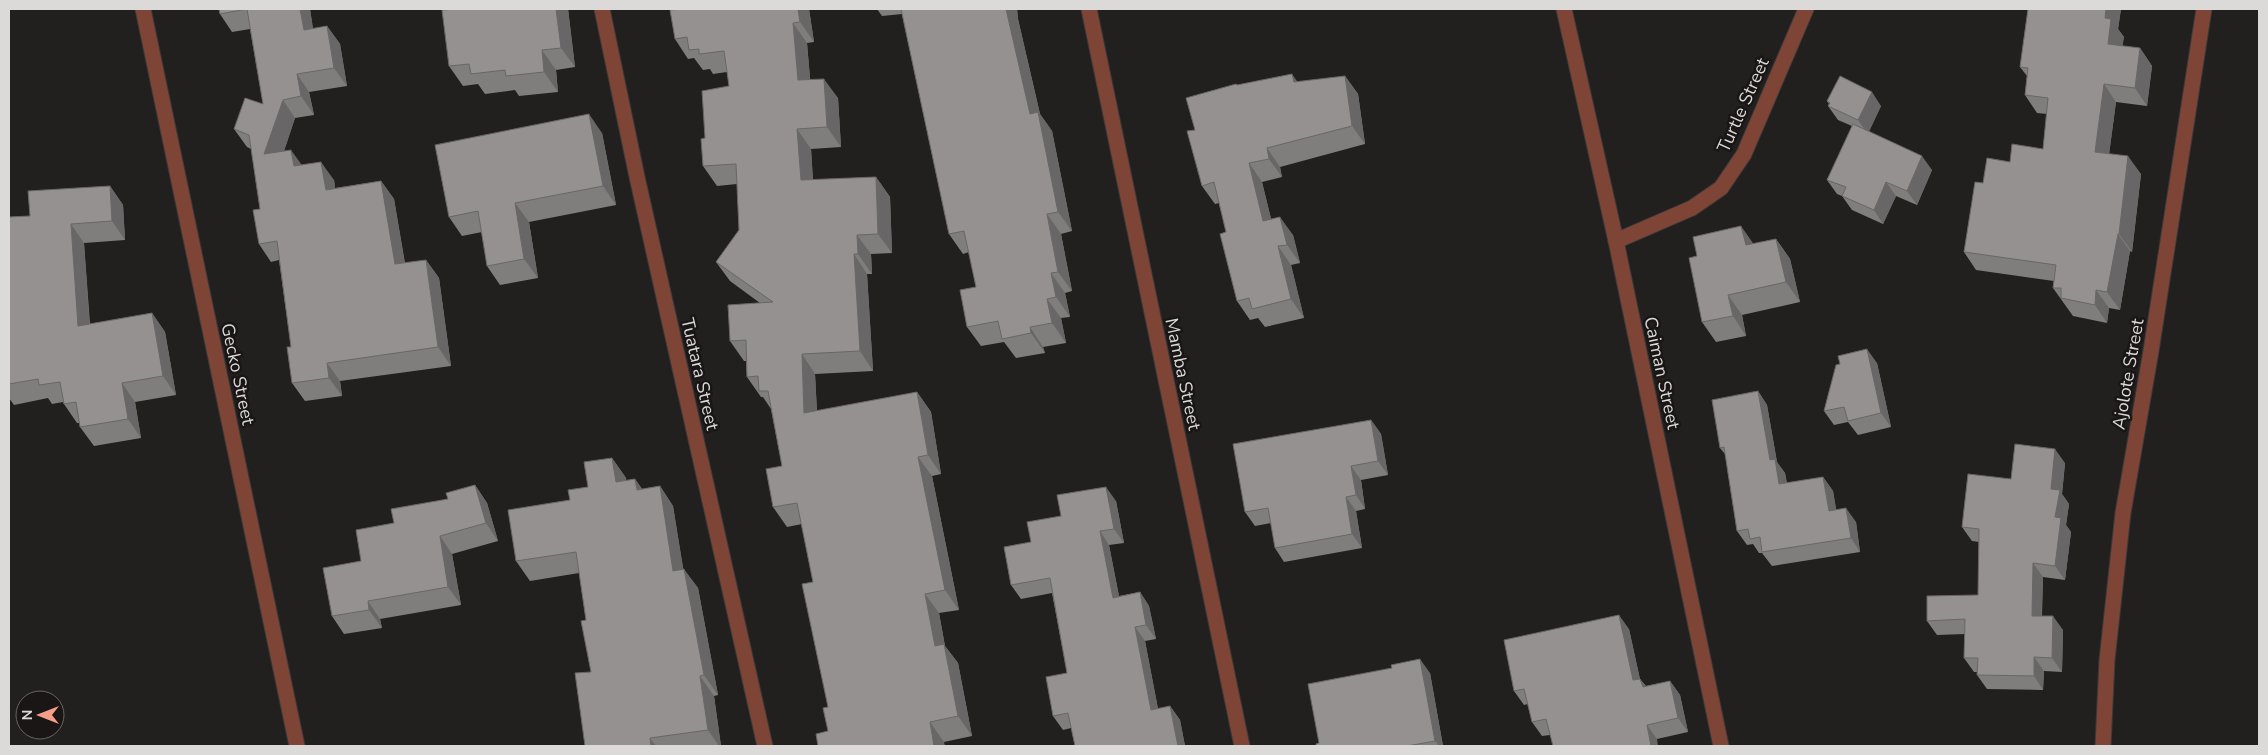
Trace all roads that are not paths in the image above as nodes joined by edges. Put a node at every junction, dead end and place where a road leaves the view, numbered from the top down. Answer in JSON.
{"nodes":[{"id":1,"x":144,"y":9,"type":"edge"},
{"id":2,"x":602,"y":9,"type":"edge"},
{"id":3,"x":1089,"y":9,"type":"edge"},
{"id":4,"x":1564,"y":9,"type":"edge"},
{"id":5,"x":1806,"y":9,"type":"edge"},
{"id":6,"x":2204,"y":9,"type":"edge"},
{"id":7,"x":1616,"y":241,"type":"junction"},
{"id":8,"x":296,"y":746,"type":"edge"},
{"id":9,"x":765,"y":746,"type":"edge"},
{"id":10,"x":1242,"y":746,"type":"edge"},
{"id":11,"x":1721,"y":746,"type":"edge"},
{"id":12,"x":2103,"y":746,"type":"edge"}],
"edges":[{"from":1,"to":8,"type":"street","name":"Gecko Street"},
{"from":2,"to":9,"type":"street","name":"Tuatara Street"},
{"from":3,"to":10,"type":"street","name":"Mamba Street"},
{"from":4,"to":7,"type":"street","name":"Caiman Street"},
{"from":5,"to":7,"type":"street","name":"Turtle Street"},
{"from":6,"to":12,"type":"street","name":"Ajolote Street"},
{"from":7,"to":11,"type":"street","name":"Caiman Street"}]}
